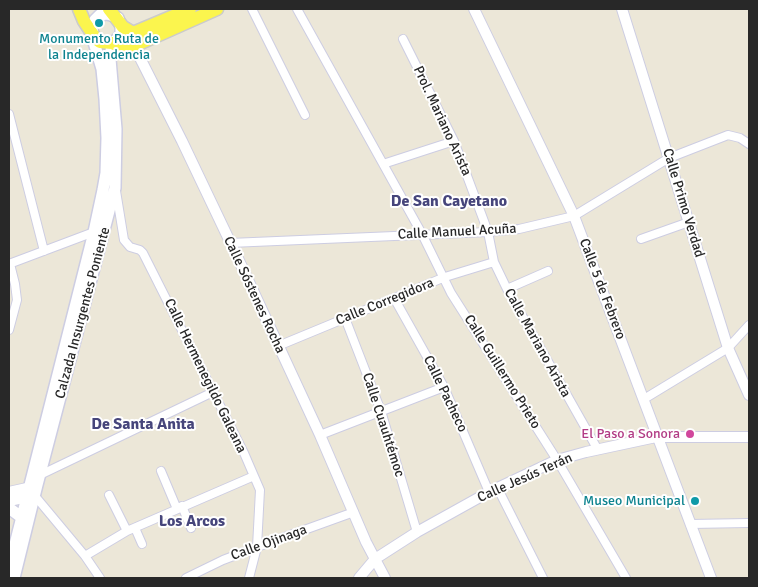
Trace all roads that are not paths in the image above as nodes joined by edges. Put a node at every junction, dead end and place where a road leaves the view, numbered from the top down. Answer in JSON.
{"nodes":[{"id":1,"x":79,"y":9,"type":"edge"},
{"id":2,"x":190,"y":9,"type":"edge"},
{"id":3,"x":217,"y":9,"type":"edge"},
{"id":4,"x":252,"y":9,"type":"edge"},
{"id":5,"x":297,"y":9,"type":"edge"},
{"id":6,"x":474,"y":9,"type":"edge"},
{"id":7,"x":622,"y":9,"type":"edge"},
{"id":8,"x":114,"y":13,"type":"edge"},
{"id":9,"x":133,"y":33,"type":"junction"},
{"id":10,"x":93,"y":34,"type":"junction"},
{"id":11,"x":403,"y":39,"type":"dead end"},
{"id":12,"x":112,"y":43,"type":"junction"},
{"id":13,"x":134,"y":46,"type":"junction"},
{"id":14,"x":9,"y":114,"type":"edge"},
{"id":15,"x":305,"y":114,"type":"dead end"},
{"id":16,"x":112,"y":137,"type":"junction"},
{"id":17,"x":454,"y":141,"type":"junction"},
{"id":18,"x":749,"y":144,"type":"edge"},
{"id":19,"x":669,"y":158,"type":"junction"},
{"id":20,"x":383,"y":164,"type":"junction"},
{"id":21,"x":115,"y":188,"type":"junction"},
{"id":22,"x":574,"y":216,"type":"junction"},
{"id":23,"x":689,"y":222,"type":"junction"},
{"id":24,"x":94,"y":232,"type":"junction"},
{"id":25,"x":488,"y":232,"type":"junction"},
{"id":26,"x":422,"y":234,"type":"junction"},
{"id":27,"x":641,"y":239,"type":"dead end"},
{"id":28,"x":230,"y":243,"type":"junction"},
{"id":29,"x":44,"y":250,"type":"junction"},
{"id":30,"x":494,"y":262,"type":"junction"},
{"id":31,"x":9,"y":264,"type":"edge"},
{"id":32,"x":548,"y":271,"type":"dead end"},
{"id":33,"x":445,"y":277,"type":"junction"},
{"id":34,"x":506,"y":289,"type":"junction"},
{"id":35,"x":394,"y":298,"type":"junction"},
{"id":36,"x":345,"y":318,"type":"junction"},
{"id":37,"x":749,"y":325,"type":"edge"},
{"id":38,"x":9,"y":330,"type":"edge"},
{"id":39,"x":278,"y":346,"type":"junction"},
{"id":40,"x":728,"y":348,"type":"junction"},
{"id":41,"x":444,"y":387,"type":"junction"},
{"id":42,"x":214,"y":392,"type":"junction"},
{"id":43,"x":749,"y":395,"type":"edge"},
{"id":44,"x":644,"y":399,"type":"junction"},
{"id":45,"x":381,"y":411,"type":"junction"},
{"id":46,"x":320,"y":435,"type":"junction"},
{"id":47,"x":656,"y":437,"type":"junction"},
{"id":48,"x":749,"y":437,"type":"edge"},
{"id":49,"x":598,"y":450,"type":"junction"},
{"id":50,"x":557,"y":460,"type":"junction"},
{"id":51,"x":160,"y":471,"type":"dead end"},
{"id":52,"x":254,"y":476,"type":"junction"},
{"id":53,"x":33,"y":488,"type":"junction"},
{"id":54,"x":494,"y":491,"type":"junction"},
{"id":55,"x":9,"y":492,"type":"edge"},
{"id":56,"x":110,"y":495,"type":"dead end"},
{"id":57,"x":9,"y":502,"type":"edge"},
{"id":58,"x":9,"y":508,"type":"edge"},
{"id":59,"x":179,"y":508,"type":"junction"},
{"id":60,"x":354,"y":512,"type":"junction"},
{"id":61,"x":22,"y":517,"type":"junction"},
{"id":62,"x":749,"y":523,"type":"edge"},
{"id":63,"x":690,"y":524,"type":"junction"},
{"id":64,"x":191,"y":528,"type":"dead end"},
{"id":65,"x":131,"y":530,"type":"junction"},
{"id":66,"x":417,"y":532,"type":"junction"},
{"id":67,"x":142,"y":544,"type":"dead end"},
{"id":68,"x":257,"y":547,"type":"junction"},
{"id":69,"x":84,"y":556,"type":"junction"},
{"id":70,"x":375,"y":559,"type":"junction"},
{"id":71,"x":9,"y":568,"type":"edge"},
{"id":72,"x":14,"y":578,"type":"edge"},
{"id":73,"x":100,"y":578,"type":"edge"},
{"id":74,"x":186,"y":578,"type":"edge"},
{"id":75,"x":249,"y":578,"type":"edge"},
{"id":76,"x":359,"y":578,"type":"edge"},
{"id":77,"x":385,"y":578,"type":"edge"},
{"id":78,"x":543,"y":578,"type":"edge"},
{"id":79,"x":626,"y":578,"type":"edge"},
{"id":80,"x":711,"y":578,"type":"edge"}],
"edges":[{"from":1,"to":10,"type":"main road"},
{"from":2,"to":9,"type":"main road"},
{"from":3,"to":13,"type":"main road"},
{"from":4,"to":15,"type":"street"},
{"from":5,"to":20,"type":"street","name":"Calle Guillermo Prieto"},
{"from":6,"to":22,"type":"street","name":"Calle 5 de Febrero"},
{"from":7,"to":19,"type":"street","name":"Calle Primo Verdad"},
{"from":8,"to":9,"type":"main road"},
{"from":8,"to":10,"type":"main road"},
{"from":8,"to":12,"type":"main road"},
{"from":9,"to":13,"type":"street","name":"Calle Sóstenes Rocha"},
{"from":10,"to":12,"type":"main road"},
{"from":10,"to":16,"type":"main road","name":"Calzada Insurgentes Poniente"},
{"from":11,"to":17,"type":"street","name":"Prol. Mariano Arista"},
{"from":12,"to":13,"type":"main road"},
{"from":12,"to":16,"type":"main road","name":"Calzada Insurgentes Poniente"},
{"from":13,"to":28,"type":"street","name":"Calle Sóstenes Rocha"},
{"from":14,"to":29,"type":"street"},
{"from":16,"to":21,"type":"main road","name":"Calzada Insurgentes Poniente"},
{"from":16,"to":24,"type":"main road","name":"Calzada Insurgentes Poniente"},
{"from":17,"to":20,"type":"street"},
{"from":17,"to":25,"type":"street","name":"Prol. Mariano Arista"},
{"from":18,"to":19,"type":"street","name":"Calle Manuel Acuña"},
{"from":19,"to":22,"type":"street","name":"Calle Manuel Acuña"},
{"from":19,"to":23,"type":"street","name":"Calle Primo Verdad"},
{"from":20,"to":26,"type":"street","name":"Calle Guillermo Prieto"},
{"from":21,"to":42,"type":"street","name":"Calle Hermenegildo Galeana"},
{"from":21,"to":53,"type":"main road","name":"Calzada Insurgentes Poniente"},
{"from":22,"to":25,"type":"street","name":"Calle Manuel Acuña"},
{"from":22,"to":44,"type":"street","name":"Calle 5 de Febrero"},
{"from":23,"to":27,"type":"street"},
{"from":23,"to":40,"type":"street","name":"Calle Primo Verdad"},
{"from":24,"to":29,"type":"street"},
{"from":24,"to":53,"type":"main road","name":"Calzada Insurgentes Poniente"},
{"from":25,"to":26,"type":"street","name":"Calle Manuel Acuña"},
{"from":25,"to":30,"type":"street","name":"Calle Mariano Arista"},
{"from":26,"to":28,"type":"street","name":"Calle Manuel Acuña"},
{"from":26,"to":33,"type":"street","name":"Calle Guillermo Prieto"},
{"from":28,"to":39,"type":"street","name":"Calle Sóstenes Rocha"},
{"from":29,"to":31,"type":"street"},
{"from":30,"to":33,"type":"street","name":"Calle Corregidora"},
{"from":30,"to":34,"type":"street","name":"Calle Mariano Arista"},
{"from":31,"to":38,"type":"street"},
{"from":32,"to":34,"type":"street"},
{"from":33,"to":35,"type":"street","name":"Calle Corregidora"},
{"from":33,"to":50,"type":"street","name":"Calle Guillermo Prieto"},
{"from":34,"to":49,"type":"street","name":"Calle Mariano Arista"},
{"from":35,"to":36,"type":"street","name":"Calle Corregidora"},
{"from":35,"to":41,"type":"street","name":"Calle Pacheco"},
{"from":36,"to":39,"type":"street","name":"Calle Corregidora"},
{"from":36,"to":45,"type":"street","name":"Calle Cuauhtémoc"},
{"from":37,"to":40,"type":"street"},
{"from":39,"to":46,"type":"street","name":"Calle Sóstenes Rocha"},
{"from":40,"to":43,"type":"street","name":"Calle Primo Verdad"},
{"from":40,"to":44,"type":"street"},
{"from":41,"to":45,"type":"street"},
{"from":41,"to":54,"type":"street","name":"Calle Pacheco"},
{"from":42,"to":52,"type":"street","name":"Calle Hermenegildo Galeana"},
{"from":42,"to":53,"type":"street"},
{"from":44,"to":47,"type":"street","name":"Calle 5 de Febrero"},
{"from":45,"to":46,"type":"street"},
{"from":45,"to":66,"type":"street","name":"Calle Cuauhtémoc"},
{"from":46,"to":60,"type":"street","name":"Calle Sóstenes Rocha"},
{"from":47,"to":48,"type":"street","name":"Calle Jesús Terán"},
{"from":47,"to":49,"type":"street","name":"Calle Jesús Terán"},
{"from":47,"to":63,"type":"street","name":"Calle 5 de Febrero"},
{"from":49,"to":50,"type":"street","name":"Calle Jesús Terán"},
{"from":50,"to":54,"type":"street","name":"Calle Jesús Terán"},
{"from":50,"to":79,"type":"street","name":"Calle Guillermo Prieto"},
{"from":51,"to":59,"type":"street"},
{"from":52,"to":59,"type":"street"},
{"from":52,"to":68,"type":"street","name":"Calle Hermenegildo Galeana"},
{"from":53,"to":55,"type":"street"},
{"from":53,"to":57,"type":"street"},
{"from":53,"to":61,"type":"main road","name":"Calzada Insurgentes Poniente"},
{"from":53,"to":69,"type":"street"},
{"from":53,"to":72,"type":"main road","name":"Calzada Insurgentes Poniente"},
{"from":54,"to":66,"type":"street","name":"Calle Jesús Terán"},
{"from":54,"to":78,"type":"street","name":"Calle Pacheco"},
{"from":56,"to":65,"type":"street"},
{"from":58,"to":61,"type":"main road"},
{"from":59,"to":64,"type":"street"},
{"from":59,"to":65,"type":"street"},
{"from":60,"to":68,"type":"street","name":"Calle Ojinaga"},
{"from":60,"to":70,"type":"street","name":"Calle Sóstenes Rocha"},
{"from":61,"to":71,"type":"main road","name":"Calzada Insurgentes Poniente"},
{"from":62,"to":63,"type":"street"},
{"from":63,"to":80,"type":"street","name":"Calle 5 de Febrero"},
{"from":65,"to":67,"type":"street"},
{"from":65,"to":69,"type":"street"},
{"from":66,"to":70,"type":"street","name":"Calle Jesús Terán"},
{"from":68,"to":74,"type":"street","name":"Calle Ojinaga"},
{"from":68,"to":75,"type":"street","name":"Calle Hermenegildo Galeana"},
{"from":69,"to":73,"type":"street"},
{"from":70,"to":76,"type":"street","name":"Calle Jesús Terán"},
{"from":70,"to":77,"type":"street","name":"Calle Sóstenes Rocha"}]}
